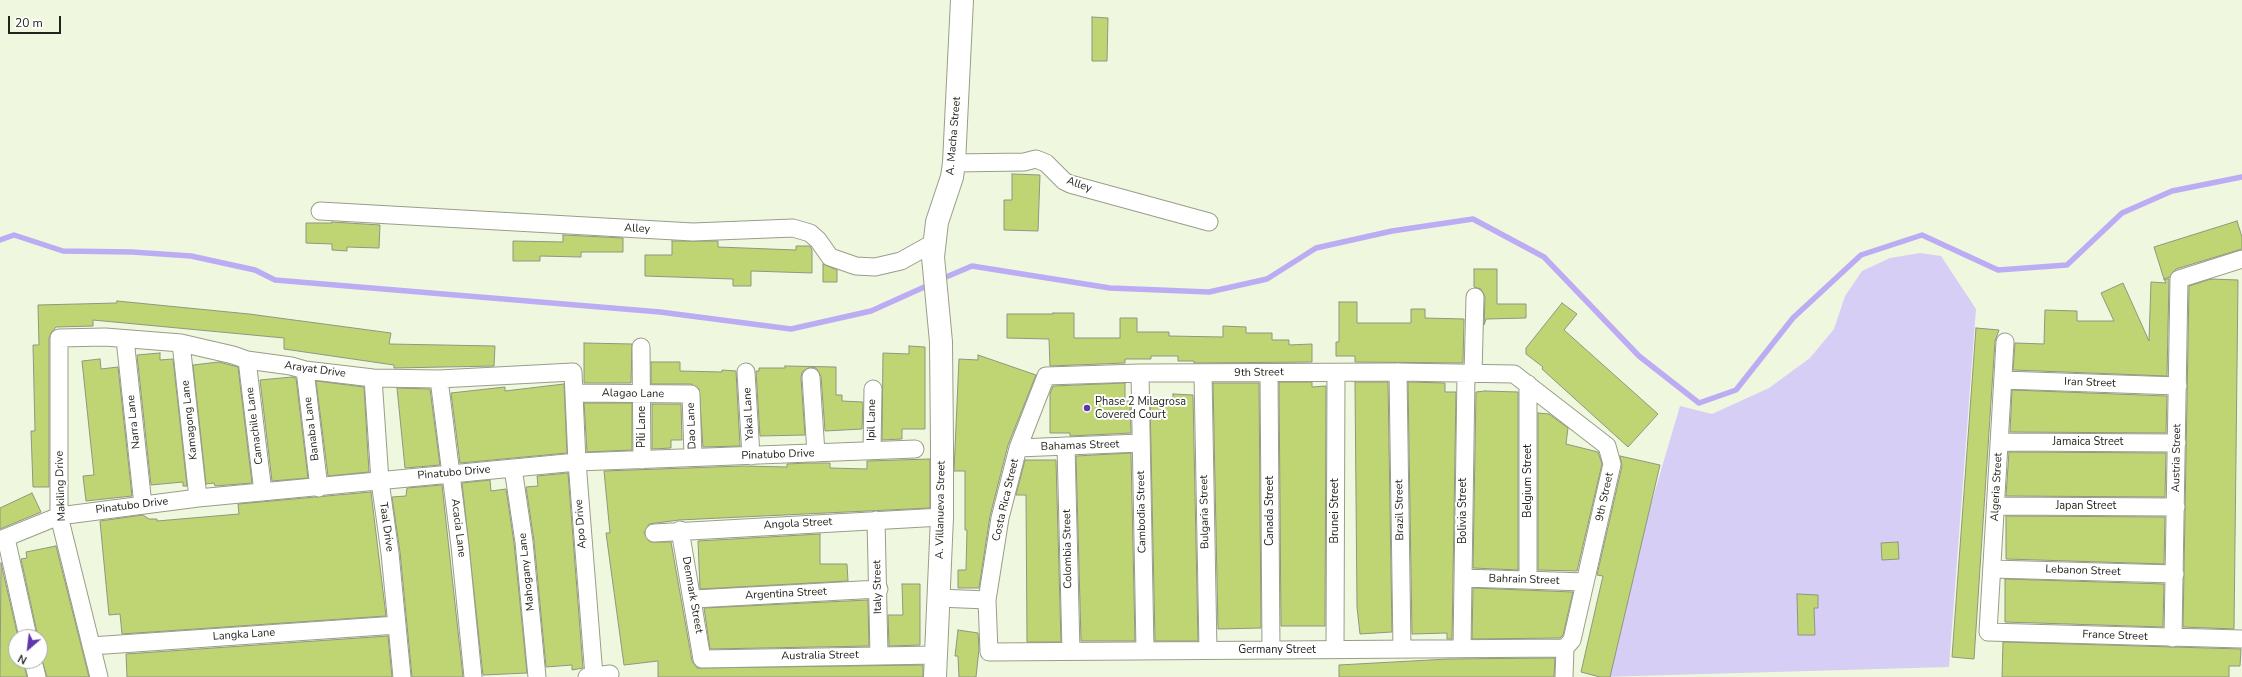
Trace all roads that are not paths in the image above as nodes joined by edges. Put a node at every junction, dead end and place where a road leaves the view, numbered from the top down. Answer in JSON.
{"nodes":[{"id":1,"x":962,"y":0,"type":"edge"},
{"id":2,"x":954,"y":163,"type":"junction"},
{"id":3,"x":320,"y":211,"type":"dead end"},
{"id":4,"x":1209,"y":222,"type":"dead end"},
{"id":5,"x":934,"y":249,"type":"junction"},
{"id":6,"x":2242,"y":259,"type":"edge"},
{"id":7,"x":1475,"y":297,"type":"dead end"},
{"id":8,"x":59,"y":338,"type":"joint"},
{"id":9,"x":125,"y":339,"type":"junction"},
{"id":10,"x":941,"y":342,"type":"joint"},
{"id":11,"x":2005,"y":342,"type":"dead end"},
{"id":12,"x":182,"y":343,"type":"junction"},
{"id":13,"x":641,"y":347,"type":"dead end"},
{"id":14,"x":247,"y":360,"type":"junction"},
{"id":15,"x":305,"y":370,"type":"junction"},
{"id":16,"x":573,"y":372,"type":"joint"},
{"id":17,"x":746,"y":372,"type":"dead end"},
{"id":18,"x":1398,"y":372,"type":"junction"},
{"id":19,"x":1140,"y":373,"type":"junction"},
{"id":20,"x":1269,"y":373,"type":"junction"},
{"id":21,"x":1336,"y":373,"type":"junction"},
{"id":22,"x":1203,"y":374,"type":"junction"},
{"id":23,"x":1470,"y":374,"type":"junction"},
{"id":24,"x":811,"y":376,"type":"dead end"},
{"id":25,"x":1046,"y":376,"type":"joint"},
{"id":26,"x":373,"y":378,"type":"junction"},
{"id":27,"x":438,"y":379,"type":"junction"},
{"id":28,"x":2003,"y":380,"type":"junction"},
{"id":29,"x":1528,"y":384,"type":"junction"},
{"id":30,"x":2178,"y":386,"type":"junction"},
{"id":31,"x":873,"y":389,"type":"dead end"},
{"id":32,"x":575,"y":393,"type":"junction"},
{"id":33,"x":641,"y":394,"type":"junction"},
{"id":34,"x":691,"y":394,"type":"joint"},
{"id":35,"x":1999,"y":442,"type":"junction"},
{"id":36,"x":2177,"y":443,"type":"junction"},
{"id":37,"x":1141,"y":444,"type":"junction"},
{"id":38,"x":1066,"y":446,"type":"junction"},
{"id":39,"x":915,"y":448,"type":"dead end"},
{"id":40,"x":1018,"y":448,"type":"junction"},
{"id":41,"x":872,"y":450,"type":"junction"},
{"id":42,"x":816,"y":453,"type":"junction"},
{"id":43,"x":751,"y":456,"type":"junction"},
{"id":44,"x":693,"y":457,"type":"junction"},
{"id":45,"x":642,"y":460,"type":"junction"},
{"id":46,"x":577,"y":462,"type":"junction"},
{"id":47,"x":513,"y":468,"type":"junction"},
{"id":48,"x":450,"y":473,"type":"junction"},
{"id":49,"x":380,"y":481,"type":"junction"},
{"id":50,"x":320,"y":488,"type":"junction"},
{"id":51,"x":263,"y":492,"type":"junction"},
{"id":52,"x":198,"y":498,"type":"junction"},
{"id":53,"x":143,"y":505,"type":"junction"},
{"id":54,"x":1996,"y":506,"type":"junction"},
{"id":55,"x":2176,"y":507,"type":"junction"},
{"id":56,"x":59,"y":516,"type":"junction"},
{"id":57,"x":942,"y":516,"type":"junction"},
{"id":58,"x":876,"y":520,"type":"junction"},
{"id":59,"x":680,"y":530,"type":"junction"},
{"id":60,"x":654,"y":533,"type":"dead end"},
{"id":61,"x":3,"y":539,"type":"edge"},
{"id":62,"x":1992,"y":569,"type":"junction"},
{"id":63,"x":2174,"y":574,"type":"junction"},
{"id":64,"x":1463,"y":578,"type":"junction"},
{"id":65,"x":1528,"y":579,"type":"junction"},
{"id":66,"x":1586,"y":582,"type":"junction"},
{"id":67,"x":879,"y":589,"type":"junction"},
{"id":68,"x":938,"y":598,"type":"junction"},
{"id":69,"x":694,"y":600,"type":"junction"},
{"id":70,"x":987,"y":600,"type":"junction"},
{"id":71,"x":398,"y":625,"type":"junction"},
{"id":72,"x":26,"y":629,"type":"edge"},
{"id":73,"x":1988,"y":632,"type":"joint"},
{"id":74,"x":2173,"y":638,"type":"junction"},
{"id":75,"x":2242,"y":639,"type":"edge"},
{"id":76,"x":91,"y":646,"type":"junction"},
{"id":77,"x":1462,"y":648,"type":"junction"},
{"id":78,"x":1565,"y":648,"type":"junction"},
{"id":79,"x":1335,"y":649,"type":"junction"},
{"id":80,"x":1402,"y":649,"type":"junction"},
{"id":81,"x":1208,"y":650,"type":"junction"},
{"id":82,"x":1270,"y":650,"type":"junction"},
{"id":83,"x":1071,"y":651,"type":"junction"},
{"id":84,"x":1145,"y":651,"type":"junction"},
{"id":85,"x":988,"y":652,"type":"joint"},
{"id":86,"x":879,"y":655,"type":"junction"},
{"id":87,"x":937,"y":655,"type":"junction"},
{"id":88,"x":702,"y":659,"type":"joint"},
{"id":89,"x":597,"y":676,"type":"edge"},
{"id":90,"x":99,"y":677,"type":"edge"},
{"id":91,"x":402,"y":677,"type":"edge"},
{"id":92,"x":473,"y":677,"type":"edge"},
{"id":93,"x":537,"y":677,"type":"edge"},
{"id":94,"x":935,"y":677,"type":"edge"},
{"id":95,"x":1564,"y":677,"type":"edge"}],
"edges":[{"from":1,"to":2,"type":"street","name":"A. Macha Street"},
{"from":2,"to":4,"type":"street","name":"Alley"},
{"from":2,"to":5,"type":"street","name":"A. Macha Street"},
{"from":3,"to":5,"type":"street","name":"Alley"},
{"from":5,"to":10,"type":"street","name":"A. Macha Street"},
{"from":6,"to":30,"type":"street","name":"Austria Street"},
{"from":7,"to":23,"type":"street"},
{"from":8,"to":9,"type":"street","name":"Arayat Drive"},
{"from":8,"to":56,"type":"street","name":"Makiling Drive"},
{"from":9,"to":12,"type":"street","name":"Arayat Drive"},
{"from":9,"to":53,"type":"street","name":"Narra Lane"},
{"from":10,"to":57,"type":"street","name":"A. Villanueva Street"},
{"from":11,"to":28,"type":"street","name":"Algeria Street"},
{"from":12,"to":14,"type":"street","name":"Arayat Drive"},
{"from":12,"to":52,"type":"street","name":"Kamagong Lane"},
{"from":13,"to":33,"type":"street","name":"Pili Lane"},
{"from":14,"to":15,"type":"street","name":"Arayat Drive"},
{"from":14,"to":51,"type":"street","name":"Camachile Lane"},
{"from":15,"to":26,"type":"street","name":"Arayat Drive"},
{"from":15,"to":50,"type":"street","name":"Banaba Lane"},
{"from":16,"to":27,"type":"street","name":"Arayat Drive"},
{"from":16,"to":32,"type":"street","name":"Apo Drive"},
{"from":17,"to":43,"type":"street","name":"Yakal Lane"},
{"from":18,"to":21,"type":"street","name":"9th Street"},
{"from":18,"to":23,"type":"street","name":"9th Street"},
{"from":18,"to":80,"type":"street","name":"Brazil Street"},
{"from":19,"to":22,"type":"street","name":"9th Street"},
{"from":19,"to":25,"type":"street","name":"9th Street"},
{"from":19,"to":37,"type":"street","name":"Cambodia Street"},
{"from":20,"to":21,"type":"street","name":"9th Street"},
{"from":20,"to":22,"type":"street","name":"9th Street"},
{"from":20,"to":82,"type":"street","name":"Canada Street"},
{"from":21,"to":79,"type":"street","name":"Brunei Street"},
{"from":22,"to":81,"type":"street","name":"Bulgaria Street"},
{"from":23,"to":29,"type":"street","name":"9th Street"},
{"from":23,"to":64,"type":"street","name":"Bolivia Street"},
{"from":24,"to":42,"type":"street"},
{"from":25,"to":40,"type":"street","name":"Costa Rica Street"},
{"from":26,"to":27,"type":"street","name":"Arayat Drive"},
{"from":26,"to":49,"type":"street","name":"Taal Drive"},
{"from":27,"to":48,"type":"street","name":"Acacia Lane"},
{"from":28,"to":30,"type":"street","name":"Iran Street"},
{"from":28,"to":35,"type":"street","name":"Algeria Street"},
{"from":29,"to":65,"type":"street","name":"Belgium Street"},
{"from":29,"to":66,"type":"street","name":"9th Street"},
{"from":30,"to":36,"type":"street","name":"Austria Street"},
{"from":31,"to":41,"type":"street","name":"Ipil Lane"},
{"from":32,"to":33,"type":"street","name":"Alagao Lane"},
{"from":32,"to":46,"type":"street","name":"Apo Drive"},
{"from":33,"to":34,"type":"street","name":"Alagao Lane"},
{"from":33,"to":45,"type":"street","name":"Pili Lane"},
{"from":34,"to":44,"type":"street","name":"Dao Lane"},
{"from":35,"to":36,"type":"street","name":"Jamaica Street"},
{"from":35,"to":54,"type":"street","name":"Algeria Street"},
{"from":36,"to":55,"type":"street","name":"Austria Street"},
{"from":37,"to":38,"type":"street","name":"Bahamas Street"},
{"from":37,"to":84,"type":"street","name":"Cambodia Street"},
{"from":38,"to":40,"type":"street","name":"Bahamas Street"},
{"from":38,"to":83,"type":"street","name":"Colombia Street"},
{"from":39,"to":41,"type":"street","name":"Pinatubo Drive"},
{"from":40,"to":70,"type":"street","name":"Costa Rica Street"},
{"from":41,"to":42,"type":"street","name":"Pinatubo Drive"},
{"from":42,"to":43,"type":"street","name":"Pinatubo Drive"},
{"from":43,"to":44,"type":"street","name":"Pinatubo Drive"},
{"from":44,"to":45,"type":"street","name":"Pinatubo Drive"},
{"from":45,"to":46,"type":"street","name":"Pinatubo Drive"},
{"from":46,"to":47,"type":"street","name":"Pinatubo Drive"},
{"from":46,"to":89,"type":"street","name":"Apo Drive"},
{"from":47,"to":48,"type":"street","name":"Pinatubo Drive"},
{"from":47,"to":93,"type":"street","name":"Mahogany Lane"},
{"from":48,"to":49,"type":"street","name":"Pinatubo Drive"},
{"from":48,"to":92,"type":"street","name":"Acacia Lane"},
{"from":49,"to":50,"type":"street","name":"Pinatubo Drive"},
{"from":49,"to":71,"type":"street","name":"Taal Drive"},
{"from":50,"to":51,"type":"street","name":"Pinatubo Drive"},
{"from":51,"to":52,"type":"street","name":"Pinatubo Drive"},
{"from":52,"to":53,"type":"street","name":"Pinatubo Drive"},
{"from":53,"to":56,"type":"street","name":"Pinatubo Drive"},
{"from":54,"to":55,"type":"street","name":"Japan Street"},
{"from":54,"to":62,"type":"street","name":"Algeria Street"},
{"from":55,"to":63,"type":"street","name":"Austria Street"},
{"from":56,"to":61,"type":"street","name":"Pinatubo Drive"},
{"from":56,"to":76,"type":"street","name":"Makiling Drive"},
{"from":57,"to":58,"type":"street","name":"Angola Street"},
{"from":57,"to":68,"type":"street","name":"A. Villanueva Street"},
{"from":58,"to":59,"type":"street","name":"Angola Street"},
{"from":58,"to":67,"type":"street","name":"Italy Street"},
{"from":59,"to":60,"type":"street","name":"Angola Street"},
{"from":59,"to":69,"type":"street","name":"Denmark Street"},
{"from":61,"to":72,"type":"street"},
{"from":62,"to":63,"type":"street","name":"Lebanon Street"},
{"from":62,"to":73,"type":"street","name":"Algeria Street"},
{"from":63,"to":74,"type":"street","name":"Austria Street"},
{"from":64,"to":65,"type":"street","name":"Bahrain Street"},
{"from":64,"to":77,"type":"street","name":"Bolivia Street"},
{"from":65,"to":66,"type":"street","name":"Bahrain Street"},
{"from":66,"to":78,"type":"street","name":"9th Street"},
{"from":67,"to":69,"type":"street","name":"Argentina Street"},
{"from":67,"to":86,"type":"street","name":"Italy Street"},
{"from":68,"to":70,"type":"street"},
{"from":68,"to":87,"type":"street","name":"A. Villanueva Street"},
{"from":69,"to":88,"type":"street","name":"Denmark Street"},
{"from":70,"to":85,"type":"street","name":"Costa Rica Street"},
{"from":71,"to":76,"type":"street","name":"Langka Lane"},
{"from":71,"to":91,"type":"street","name":"Taal Drive"},
{"from":73,"to":74,"type":"street","name":"France Street"},
{"from":74,"to":75,"type":"street","name":"France Street"},
{"from":76,"to":90,"type":"street","name":"Makiling Drive"},
{"from":77,"to":78,"type":"street","name":"Germany Street"},
{"from":77,"to":80,"type":"street","name":"Germany Street"},
{"from":78,"to":95,"type":"street","name":"9th Street"},
{"from":79,"to":80,"type":"street","name":"Germany Street"},
{"from":79,"to":82,"type":"street","name":"Germany Street"},
{"from":81,"to":82,"type":"street","name":"Germany Street"},
{"from":81,"to":84,"type":"street","name":"Germany Street"},
{"from":83,"to":84,"type":"street","name":"Germany Street"},
{"from":83,"to":85,"type":"street","name":"Germany Street"},
{"from":86,"to":87,"type":"street","name":"Australia Street"},
{"from":86,"to":88,"type":"street","name":"Australia Street"},
{"from":87,"to":94,"type":"street","name":"A. Villanueva Street"}]}
